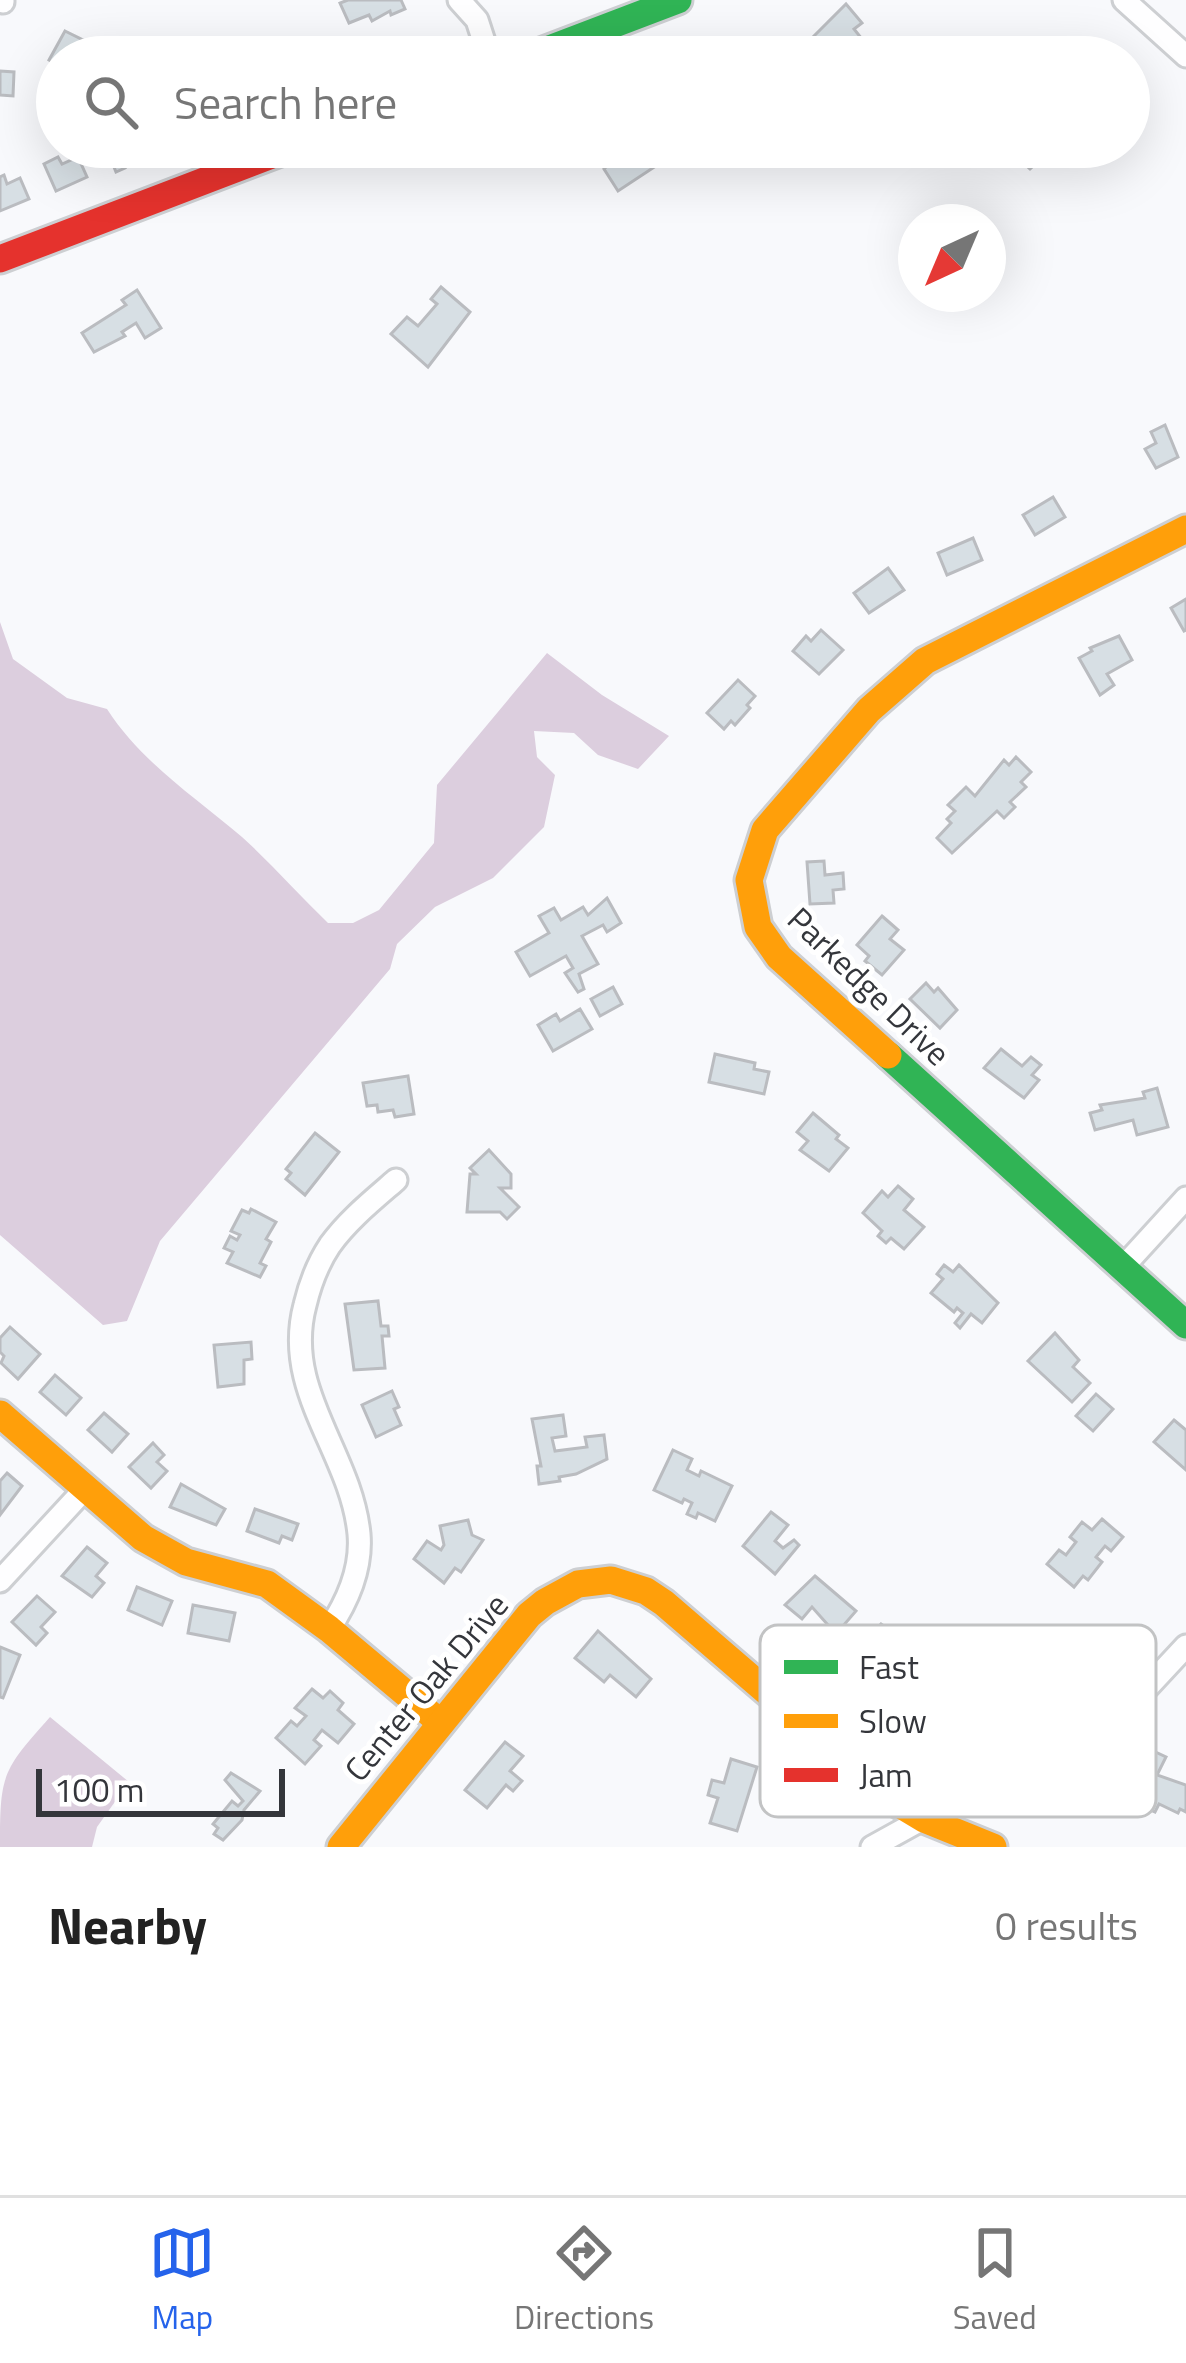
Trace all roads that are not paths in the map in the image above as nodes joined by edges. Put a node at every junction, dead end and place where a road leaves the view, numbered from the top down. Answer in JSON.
{"nodes":[{"id":1,"x":459,"y":0,"type":"edge"},
{"id":2,"x":678,"y":0,"type":"edge"},
{"id":3,"x":1124,"y":0,"type":"edge"},
{"id":4,"x":482,"y":36,"type":"edge"},
{"id":5,"x":583,"y":36,"type":"edge"},
{"id":6,"x":1186,"y":56,"type":"edge"},
{"id":7,"x":238,"y":168,"type":"edge"},
{"id":8,"x":0,"y":259,"type":"edge"},
{"id":9,"x":1186,"y":529,"type":"edge"},
{"id":10,"x":396,"y":1180,"type":"dead end"},
{"id":11,"x":1186,"y":1198,"type":"edge"},
{"id":12,"x":1123,"y":1268,"type":"junction"},
{"id":13,"x":1186,"y":1325,"type":"edge"},
{"id":14,"x":0,"y":1414,"type":"edge"},
{"id":15,"x":84,"y":1490,"type":"junction"},
{"id":16,"x":0,"y":1581,"type":"edge"},
{"id":17,"x":329,"y":1629,"type":"junction"},
{"id":18,"x":1186,"y":1646,"type":"edge"},
{"id":19,"x":1156,"y":1678,"type":"edge"},
{"id":20,"x":760,"y":1687,"type":"edge"},
{"id":21,"x":441,"y":1723,"type":"junction"},
{"id":22,"x":921,"y":1817,"type":"edge"},
{"id":23,"x":928,"y":1817,"type":"edge"},
{"id":24,"x":924,"y":1819,"type":"junction"},
{"id":25,"x":341,"y":1847,"type":"edge"},
{"id":26,"x":872,"y":1847,"type":"edge"},
{"id":27,"x":993,"y":1847,"type":"edge"}],
"edges":[{"from":1,"to":4,"type":"street"},
{"from":2,"to":5,"type":"street"},
{"from":3,"to":6,"type":"street"},
{"from":7,"to":8,"type":"street"},
{"from":9,"to":12,"type":"street","name":"Parkedge Drive"},
{"from":10,"to":17,"type":"street"},
{"from":11,"to":12,"type":"street"},
{"from":12,"to":13,"type":"street","name":"Parkedge Drive"},
{"from":14,"to":15,"type":"street"},
{"from":15,"to":16,"type":"street"},
{"from":15,"to":17,"type":"street"},
{"from":17,"to":21,"type":"street"},
{"from":18,"to":19,"type":"street"},
{"from":20,"to":21,"type":"street","name":"Center Oak Drive"},
{"from":21,"to":25,"type":"street","name":"Center Oak Drive"},
{"from":22,"to":24,"type":"street","name":"Center Oak Drive"},
{"from":23,"to":24,"type":"street"},
{"from":24,"to":26,"type":"street"},
{"from":24,"to":27,"type":"street","name":"Center Oak Drive"}]}
